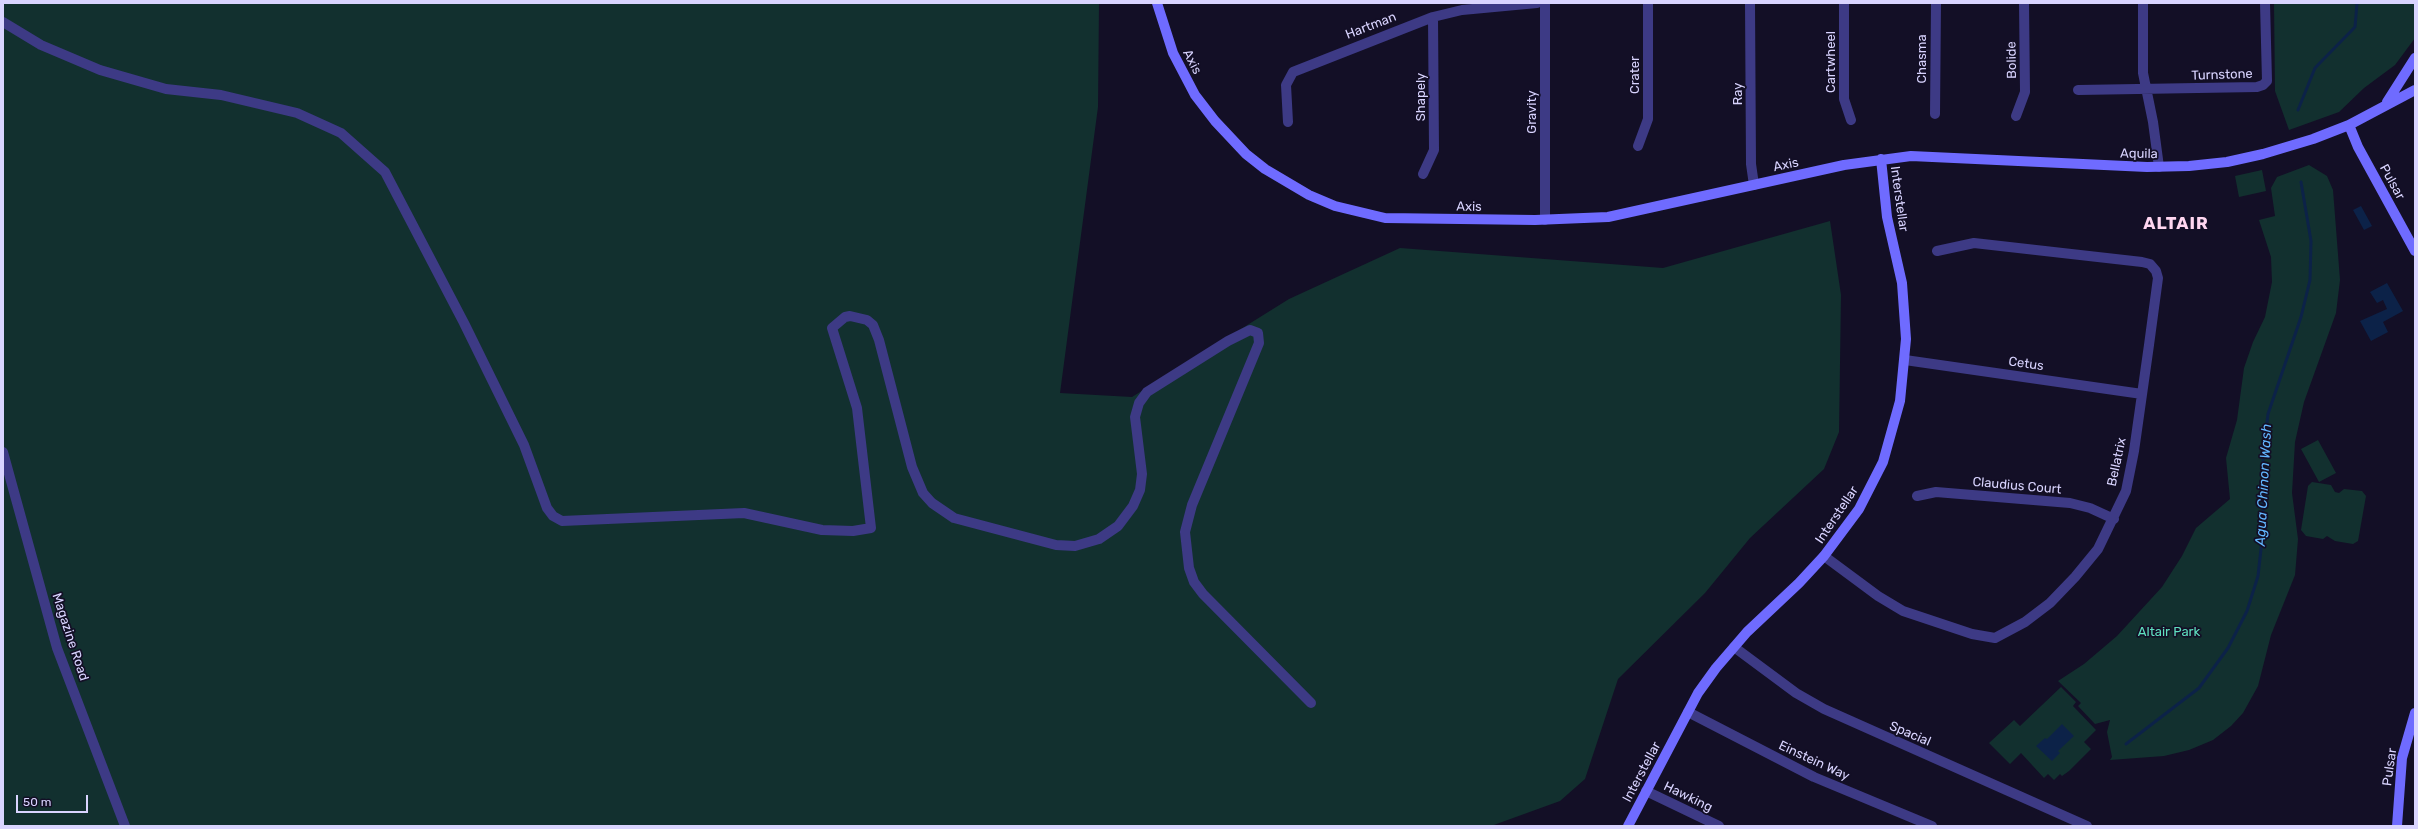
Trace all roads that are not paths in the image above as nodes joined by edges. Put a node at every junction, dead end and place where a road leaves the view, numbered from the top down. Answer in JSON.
{"nodes":[{"id":1,"x":1157,"y":3,"type":"edge"},
{"id":2,"x":1537,"y":3,"type":"edge"},
{"id":3,"x":1545,"y":3,"type":"edge"},
{"id":4,"x":1648,"y":3,"type":"edge"},
{"id":5,"x":1750,"y":3,"type":"edge"},
{"id":6,"x":1844,"y":3,"type":"edge"},
{"id":7,"x":1936,"y":3,"type":"edge"},
{"id":8,"x":2024,"y":3,"type":"edge"},
{"id":9,"x":2143,"y":3,"type":"edge"},
{"id":10,"x":2265,"y":3,"type":"edge"},
{"id":11,"x":1433,"y":17,"type":"junction"},
{"id":12,"x":3,"y":22,"type":"edge"},
{"id":13,"x":2415,"y":58,"type":"edge"},
{"id":14,"x":2146,"y":89,"type":"junction"},
{"id":15,"x":2078,"y":90,"type":"dead end"},
{"id":16,"x":2415,"y":90,"type":"edge"},
{"id":17,"x":2386,"y":103,"type":"junction"},
{"id":18,"x":1935,"y":114,"type":"dead end"},
{"id":19,"x":2016,"y":116,"type":"dead end"},
{"id":20,"x":1851,"y":120,"type":"dead end"},
{"id":21,"x":1288,"y":122,"type":"dead end"},
{"id":22,"x":2349,"y":125,"type":"junction"},
{"id":23,"x":1638,"y":146,"type":"dead end"},
{"id":24,"x":1881,"y":159,"type":"junction"},
{"id":25,"x":2159,"y":167,"type":"junction"},
{"id":26,"x":1424,"y":174,"type":"dead end"},
{"id":27,"x":1754,"y":185,"type":"junction"},
{"id":28,"x":1545,"y":220,"type":"junction"},
{"id":29,"x":1937,"y":251,"type":"dead end"},
{"id":30,"x":2415,"y":251,"type":"edge"},
{"id":31,"x":1905,"y":360,"type":"junction"},
{"id":32,"x":2142,"y":394,"type":"junction"},
{"id":33,"x":3,"y":452,"type":"edge"},
{"id":34,"x":1917,"y":496,"type":"dead end"},
{"id":35,"x":2114,"y":519,"type":"junction"},
{"id":36,"x":1824,"y":556,"type":"junction"},
{"id":37,"x":1734,"y":647,"type":"junction"},
{"id":38,"x":1311,"y":703,"type":"dead end"},
{"id":39,"x":1688,"y":712,"type":"junction"},
{"id":40,"x":2415,"y":713,"type":"edge"},
{"id":41,"x":1646,"y":791,"type":"junction"},
{"id":42,"x":125,"y":826,"type":"edge"},
{"id":43,"x":1628,"y":826,"type":"edge"},
{"id":44,"x":1719,"y":826,"type":"edge"},
{"id":45,"x":1932,"y":826,"type":"edge"},
{"id":46,"x":2087,"y":826,"type":"edge"},
{"id":47,"x":2397,"y":826,"type":"edge"}],
"edges":[{"from":1,"to":28,"type":"street","name":"Axis"},
{"from":2,"to":11,"type":"street","name":"Hartman"},
{"from":3,"to":28,"type":"street","name":"Gravity"},
{"from":4,"to":23,"type":"street","name":"Crater"},
{"from":5,"to":27,"type":"street","name":"Ray"},
{"from":6,"to":20,"type":"street","name":"Cartwheel"},
{"from":7,"to":18,"type":"street","name":"Chasma"},
{"from":8,"to":19,"type":"street","name":"Bolide"},
{"from":9,"to":14,"type":"street"},
{"from":10,"to":14,"type":"street","name":"Turnstone"},
{"from":11,"to":21,"type":"street","name":"Hartman"},
{"from":11,"to":26,"type":"street","name":"Shapely"},
{"from":12,"to":38,"type":"street"},
{"from":13,"to":17,"type":"street","name":"Aquila"},
{"from":14,"to":15,"type":"street","name":"Turnstone"},
{"from":14,"to":25,"type":"street"},
{"from":16,"to":17,"type":"street","name":"Aquila"},
{"from":17,"to":22,"type":"street","name":"Aquila"},
{"from":22,"to":25,"type":"street","name":"Aquila"},
{"from":22,"to":30,"type":"street","name":"Pulsar"},
{"from":24,"to":25,"type":"street","name":"Aquila"},
{"from":24,"to":27,"type":"street","name":"Axis"},
{"from":24,"to":31,"type":"street","name":"Interstellar"},
{"from":27,"to":28,"type":"street","name":"Axis"},
{"from":29,"to":32,"type":"street","name":"Bellatrix"},
{"from":31,"to":32,"type":"street","name":"Cetus"},
{"from":31,"to":36,"type":"street","name":"Interstellar"},
{"from":32,"to":35,"type":"street","name":"Bellatrix"},
{"from":33,"to":42,"type":"street","name":"Magazine Road"},
{"from":34,"to":35,"type":"street","name":"Claudius Court"},
{"from":35,"to":36,"type":"street","name":"Bellatrix"},
{"from":36,"to":37,"type":"street","name":"Interstellar"},
{"from":37,"to":39,"type":"street","name":"Interstellar"},
{"from":37,"to":46,"type":"street","name":"Spacial"},
{"from":39,"to":41,"type":"street","name":"Interstellar"},
{"from":39,"to":45,"type":"street","name":"Einstein Way"},
{"from":40,"to":47,"type":"street","name":"Pulsar"},
{"from":41,"to":43,"type":"street","name":"Interstellar"},
{"from":41,"to":44,"type":"street","name":"Hawking"}]}
